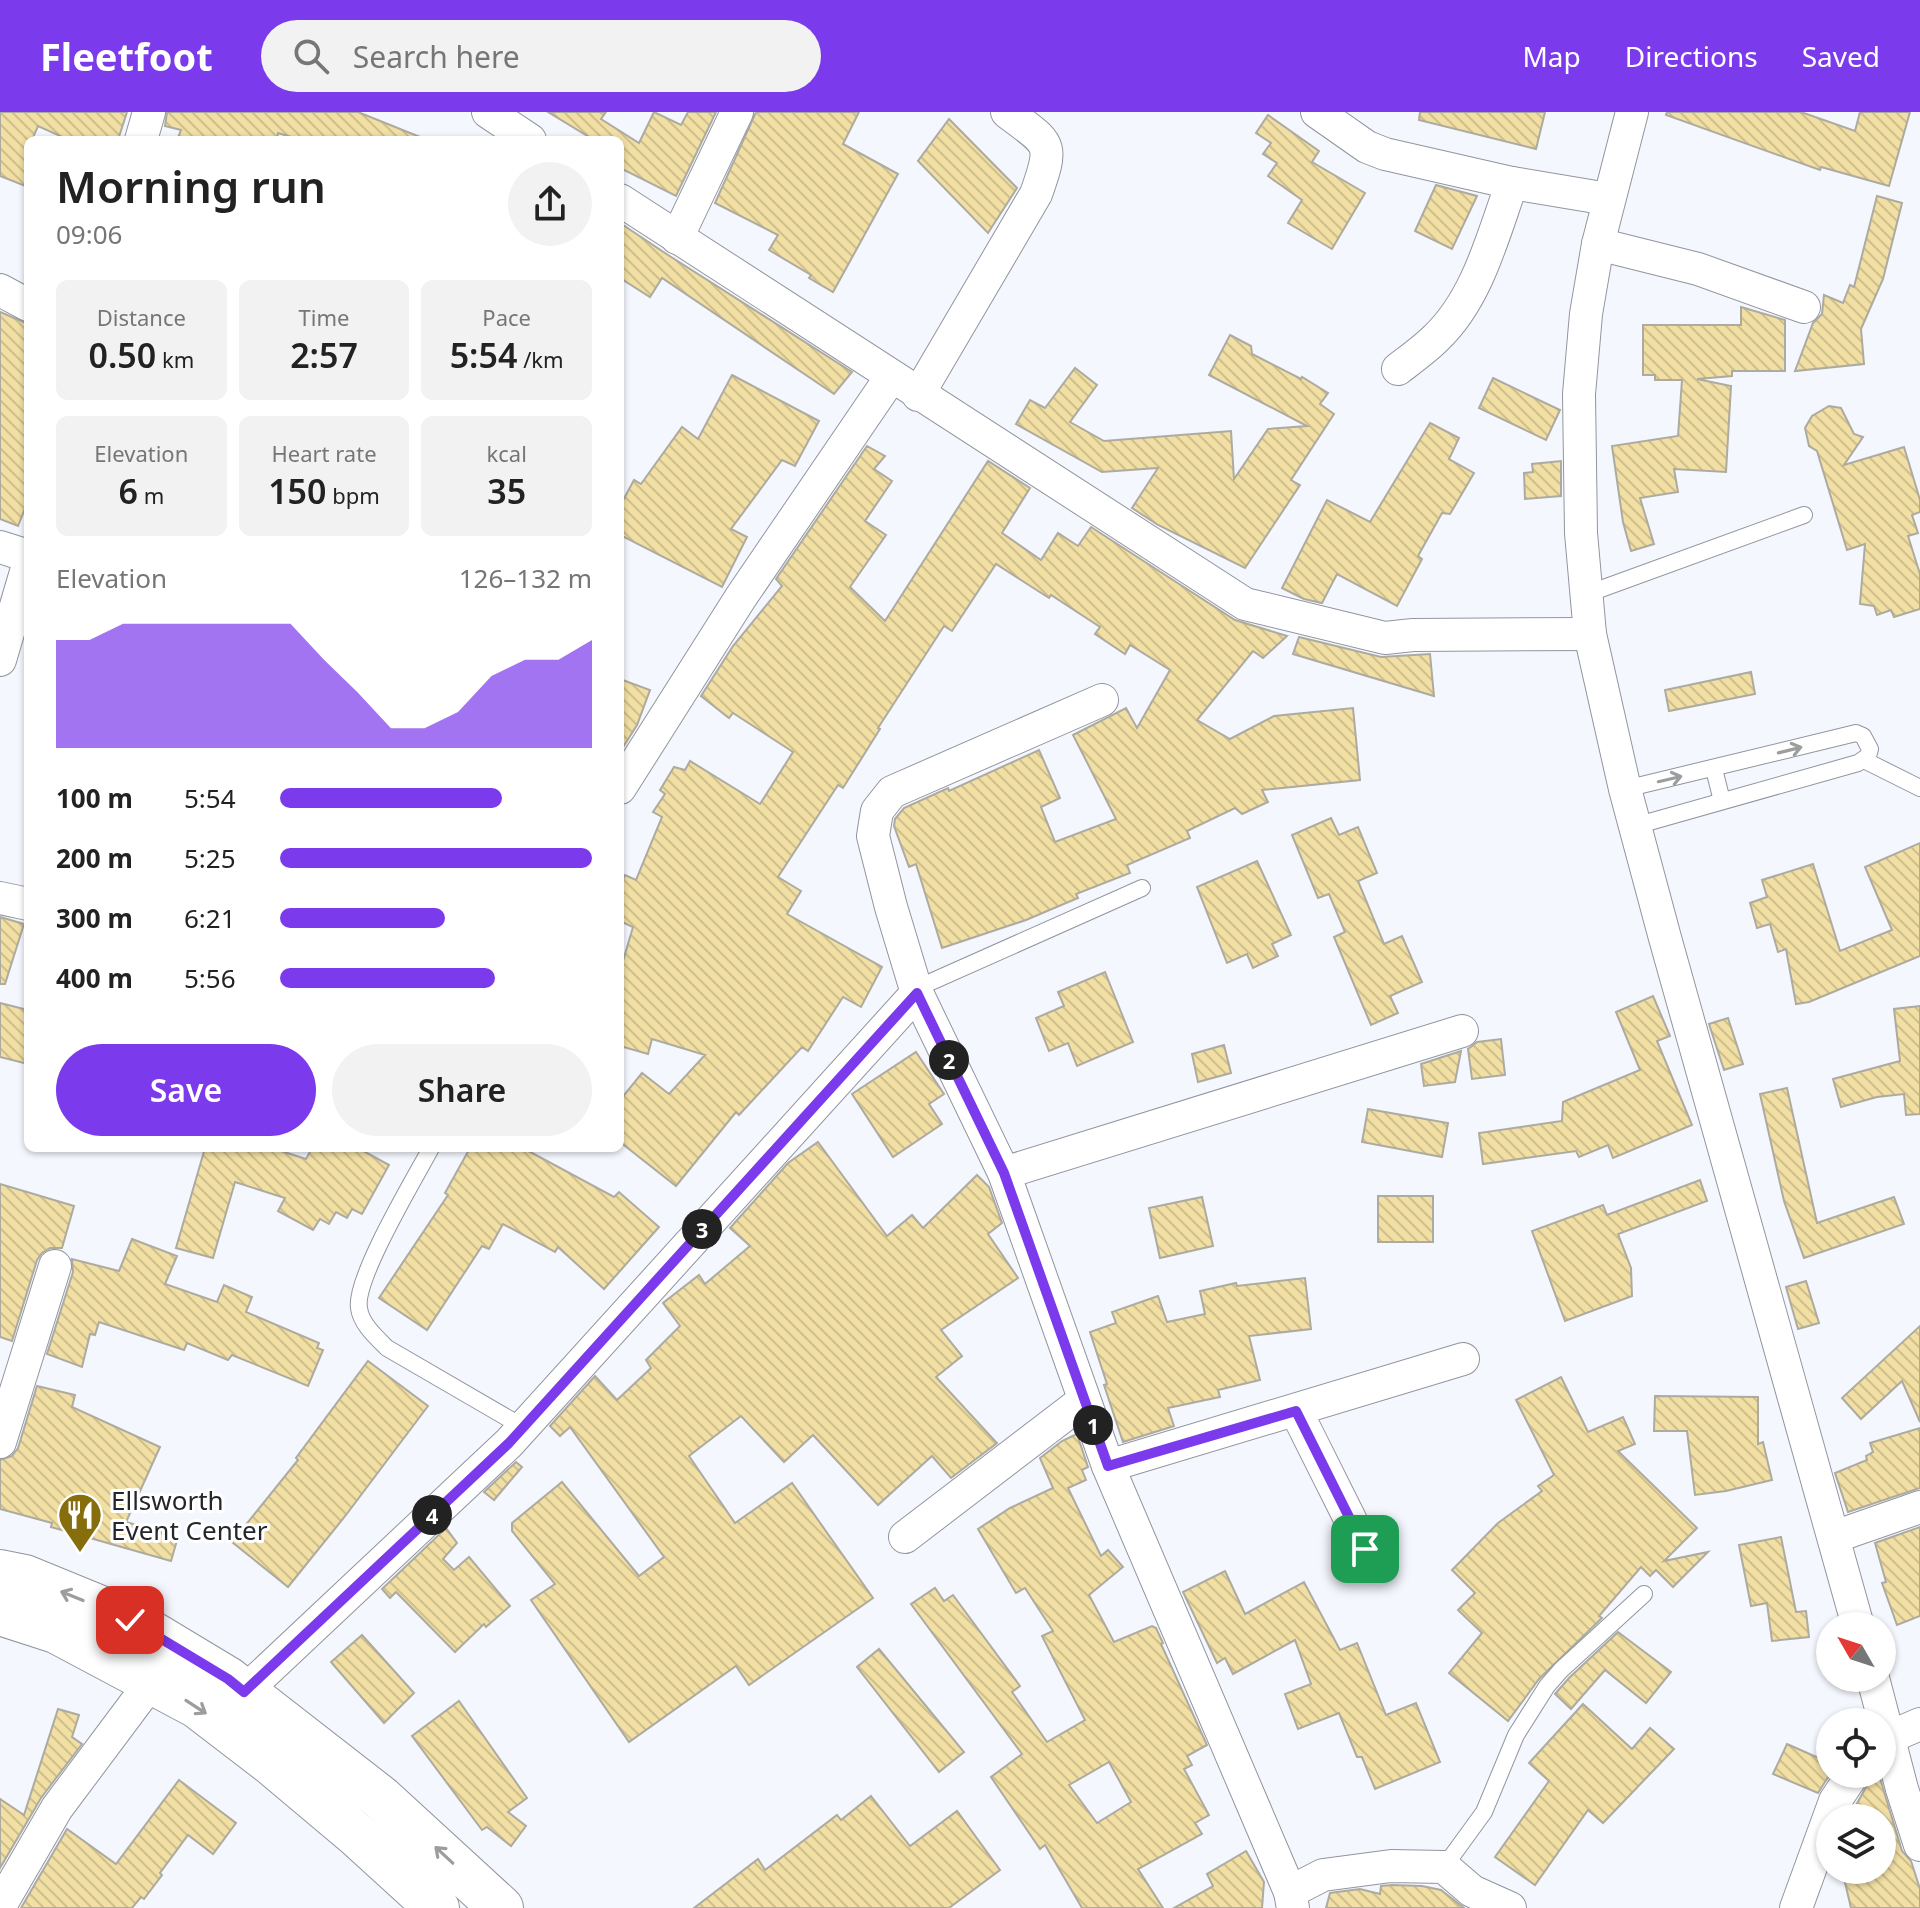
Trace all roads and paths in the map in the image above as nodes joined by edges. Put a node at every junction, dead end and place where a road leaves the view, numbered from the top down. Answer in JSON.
{"nodes":[{"id":1,"x":149,"y":112,"type":"edge"},
{"id":2,"x":488,"y":112,"type":"edge"},
{"id":3,"x":737,"y":112,"type":"edge"},
{"id":4,"x":1007,"y":112,"type":"edge"},
{"id":5,"x":1317,"y":112,"type":"edge"},
{"id":6,"x":1632,"y":112,"type":"edge"},
{"id":7,"x":142,"y":136,"type":"edge"},
{"id":8,"x":524,"y":136,"type":"edge"},
{"id":9,"x":1512,"y":183,"type":"junction"},
{"id":10,"x":1608,"y":199,"type":"junction"},
{"id":11,"x":624,"y":203,"type":"edge"},
{"id":12,"x":677,"y":238,"type":"junction"},
{"id":13,"x":1598,"y":244,"type":"junction"},
{"id":14,"x":0,"y":290,"type":"edge"},
{"id":15,"x":24,"y":303,"type":"edge"},
{"id":16,"x":1804,"y":307,"type":"dead end"},
{"id":17,"x":1398,"y":369,"type":"dead end"},
{"id":18,"x":891,"y":377,"type":"junction"},
{"id":19,"x":918,"y":395,"type":"junction"},
{"id":20,"x":1804,"y":515,"type":"dead end"},
{"id":21,"x":0,"y":547,"type":"edge"},
{"id":22,"x":24,"y":555,"type":"edge"},
{"id":23,"x":24,"y":584,"type":"edge"},
{"id":24,"x":1587,"y":594,"type":"junction"},
{"id":25,"x":1590,"y":634,"type":"junction"},
{"id":26,"x":12,"y":643,"type":"edge"},
{"id":27,"x":1102,"y":700,"type":"dead end"},
{"id":28,"x":1864,"y":760,"type":"junction"},
{"id":29,"x":1714,"y":769,"type":"junction"},
{"id":30,"x":624,"y":782,"type":"edge"},
{"id":31,"x":1920,"y":788,"type":"edge"},
{"id":32,"x":1625,"y":789,"type":"junction"},
{"id":33,"x":1722,"y":801,"type":"junction"},
{"id":34,"x":1635,"y":826,"type":"junction"},
{"id":35,"x":1142,"y":888,"type":"dead end"},
{"id":36,"x":0,"y":898,"type":"edge"},
{"id":37,"x":24,"y":903,"type":"edge"},
{"id":38,"x":916,"y":991,"type":"junction"},
{"id":39,"x":1462,"y":1031,"type":"dead end"},
{"id":40,"x":429,"y":1152,"type":"edge"},
{"id":41,"x":1004,"y":1173,"type":"junction"},
{"id":42,"x":55,"y":1266,"type":"dead end"},
{"id":43,"x":1463,"y":1359,"type":"dead end"},
{"id":44,"x":1083,"y":1401,"type":"junction"},
{"id":45,"x":1296,"y":1411,"type":"junction"},
{"id":46,"x":523,"y":1427,"type":"junction"},
{"id":47,"x":0,"y":1442,"type":"edge"},
{"id":48,"x":1108,"y":1466,"type":"junction"},
{"id":49,"x":1920,"y":1507,"type":"edge"},
{"id":50,"x":905,"y":1537,"type":"dead end"},
{"id":51,"x":1834,"y":1537,"type":"junction"},
{"id":52,"x":1365,"y":1549,"type":"dead end"},
{"id":53,"x":0,"y":1572,"type":"edge"},
{"id":54,"x":1644,"y":1594,"type":"dead end"},
{"id":55,"x":1854,"y":1612,"type":"edge"},
{"id":56,"x":0,"y":1613,"type":"edge"},
{"id":57,"x":152,"y":1681,"type":"junction"},
{"id":58,"x":244,"y":1692,"type":"junction"},
{"id":59,"x":1920,"y":1724,"type":"edge"},
{"id":60,"x":1896,"y":1736,"type":"edge"},
{"id":61,"x":1896,"y":1759,"type":"edge"},
{"id":62,"x":1911,"y":1787,"type":"edge"},
{"id":63,"x":1844,"y":1788,"type":"edge"},
{"id":64,"x":1920,"y":1845,"type":"edge"},
{"id":65,"x":1444,"y":1867,"type":"junction"},
{"id":66,"x":1292,"y":1900,"type":"edge"},
{"id":67,"x":0,"y":1906,"type":"edge"},
{"id":68,"x":437,"y":1908,"type":"edge"},
{"id":69,"x":501,"y":1908,"type":"edge"},
{"id":70,"x":1510,"y":1908,"type":"edge"},
{"id":71,"x":1796,"y":1908,"type":"edge"}],
"edges":[{"from":1,"to":7,"type":"street"},
{"from":2,"to":8,"type":"street"},
{"from":3,"to":12,"type":"street"},
{"from":4,"to":19,"type":"street"},
{"from":5,"to":9,"type":"street"},
{"from":6,"to":10,"type":"street"},
{"from":9,"to":10,"type":"street"},
{"from":9,"to":17,"type":"street"},
{"from":10,"to":13,"type":"street"},
{"from":11,"to":12,"type":"street"},
{"from":12,"to":18,"type":"street"},
{"from":13,"to":16,"type":"street"},
{"from":13,"to":24,"type":"street"},
{"from":14,"to":15,"type":"street"},
{"from":18,"to":19,"type":"street"},
{"from":18,"to":30,"type":"street"},
{"from":19,"to":25,"type":"street"},
{"from":20,"to":24,"type":"lane"},
{"from":21,"to":22,"type":"street"},
{"from":23,"to":26,"type":"street"},
{"from":24,"to":25,"type":"street"},
{"from":25,"to":32,"type":"street"},
{"from":27,"to":38,"type":"street"},
{"from":29,"to":28,"type":"lane","one_way":true},
{"from":28,"to":31,"type":"lane"},
{"from":28,"to":33,"type":"lane"},
{"from":32,"to":29,"type":"lane","one_way":true},
{"from":29,"to":33,"type":"lane"},
{"from":32,"to":34,"type":"street"},
{"from":33,"to":34,"type":"lane"},
{"from":34,"to":51,"type":"street"},
{"from":35,"to":38,"type":"lane"},
{"from":36,"to":37,"type":"street"},
{"from":38,"to":41,"type":"street"},
{"from":38,"to":46,"type":"street"},
{"from":39,"to":41,"type":"street"},
{"from":40,"to":46,"type":"lane"},
{"from":41,"to":44,"type":"street"},
{"from":42,"to":47,"type":"street"},
{"from":43,"to":45,"type":"street"},
{"from":44,"to":48,"type":"street"},
{"from":44,"to":50,"type":"street"},
{"from":45,"to":48,"type":"street"},
{"from":45,"to":52,"type":"street"},
{"from":46,"to":58,"type":"street"},
{"from":48,"to":66,"type":"street"},
{"from":49,"to":51,"type":"street"},
{"from":51,"to":55,"type":"street"},
{"from":58,"to":53,"type":"main road","one_way":true},
{"from":54,"to":65,"type":"lane"},
{"from":56,"to":57,"type":"main road"},
{"from":57,"to":67,"type":"street"},
{"from":57,"to":68,"type":"main road","one_way":true},
{"from":69,"to":58,"type":"main road","one_way":true},
{"from":59,"to":60,"type":"street"},
{"from":61,"to":62,"type":"street"},
{"from":62,"to":64,"type":"street"},
{"from":63,"to":71,"type":"street"},
{"from":65,"to":66,"type":"street"},
{"from":65,"to":70,"type":"street"}]}
